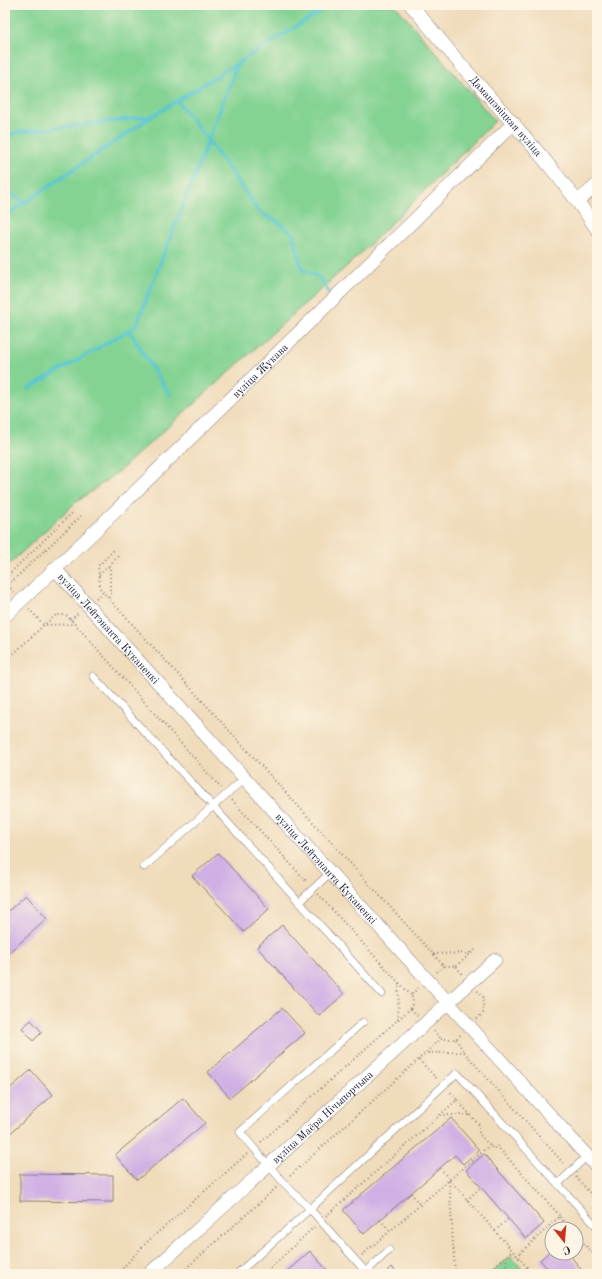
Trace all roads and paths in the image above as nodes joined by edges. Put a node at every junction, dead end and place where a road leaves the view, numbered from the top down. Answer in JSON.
{"nodes":[{"id":1,"x":411,"y":5,"type":"edge"},
{"id":2,"x":514,"y":123,"type":"junction"},
{"id":3,"x":597,"y":185,"type":"edge"},
{"id":4,"x":578,"y":201,"type":"junction"},
{"id":5,"x":597,"y":229,"type":"edge"},
{"id":6,"x":74,"y":512,"type":"dead end"},
{"id":7,"x":81,"y":516,"type":"dead end"},
{"id":8,"x":114,"y":550,"type":"dead end"},
{"id":9,"x":118,"y":556,"type":"dead end"},
{"id":10,"x":110,"y":565,"type":"junction"},
{"id":11,"x":55,"y":569,"type":"junction"},
{"id":12,"x":99,"y":575,"type":"junction"},
{"id":13,"x":5,"y":578,"type":"edge"},
{"id":14,"x":8,"y":585,"type":"junction"},
{"id":15,"x":5,"y":588,"type":"edge"},
{"id":16,"x":103,"y":592,"type":"junction"},
{"id":17,"x":110,"y":599,"type":"junction"},
{"id":18,"x":21,"y":600,"type":"junction"},
{"id":19,"x":87,"y":605,"type":"junction"},
{"id":20,"x":5,"y":616,"type":"edge"},
{"id":21,"x":71,"y":620,"type":"junction"},
{"id":22,"x":75,"y":624,"type":"dead end"},
{"id":23,"x":93,"y":676,"type":"dead end"},
{"id":24,"x":245,"y":778,"type":"junction"},
{"id":25,"x":213,"y":806,"type":"junction"},
{"id":26,"x":144,"y":867,"type":"dead end"},
{"id":27,"x":330,"y":874,"type":"junction"},
{"id":28,"x":299,"y":902,"type":"junction"},
{"id":29,"x":475,"y":950,"type":"dead end"},
{"id":30,"x":472,"y":953,"type":"junction"},
{"id":31,"x":432,"y":954,"type":"junction"},
{"id":32,"x":495,"y":960,"type":"dead end"},
{"id":33,"x":444,"y":966,"type":"junction"},
{"id":34,"x":456,"y":966,"type":"junction"},
{"id":35,"x":427,"y":980,"type":"junction"},
{"id":36,"x":470,"y":982,"type":"junction"},
{"id":37,"x":399,"y":983,"type":"dead end"},
{"id":38,"x":382,"y":994,"type":"dead end"},
{"id":39,"x":411,"y":995,"type":"junction"},
{"id":40,"x":448,"y":1002,"type":"junction"},
{"id":41,"x":363,"y":1022,"type":"dead end"},
{"id":42,"x":469,"y":1026,"type":"junction"},
{"id":43,"x":456,"y":1039,"type":"junction"},
{"id":44,"x":464,"y":1052,"type":"junction"},
{"id":45,"x":427,"y":1053,"type":"junction"},
{"id":46,"x":420,"y":1060,"type":"junction"},
{"id":47,"x":444,"y":1086,"type":"junction"},
{"id":48,"x":457,"y":1100,"type":"junction"},
{"id":49,"x":440,"y":1115,"type":"junction"},
{"id":50,"x":470,"y":1116,"type":"junction"},
{"id":51,"x":490,"y":1145,"type":"junction"},
{"id":52,"x":254,"y":1148,"type":"junction"},
{"id":53,"x":587,"y":1156,"type":"junction"},
{"id":54,"x":269,"y":1164,"type":"junction"},
{"id":55,"x":597,"y":1167,"type":"edge"},
{"id":56,"x":440,"y":1168,"type":"dead end"},
{"id":57,"x":571,"y":1171,"type":"junction"},
{"id":58,"x":449,"y":1179,"type":"junction"},
{"id":59,"x":283,"y":1182,"type":"junction"},
{"id":60,"x":558,"y":1184,"type":"junction"},
{"id":61,"x":481,"y":1187,"type":"dead end"},
{"id":62,"x":411,"y":1193,"type":"dead end"},
{"id":63,"x":467,"y":1200,"type":"junction"},
{"id":64,"x":597,"y":1201,"type":"edge"},
{"id":65,"x":420,"y":1205,"type":"junction"},
{"id":66,"x":310,"y":1209,"type":"junction"},
{"id":67,"x":560,"y":1216,"type":"junction"},
{"id":68,"x":508,"y":1218,"type":"dead end"},
{"id":69,"x":380,"y":1220,"type":"dead end"},
{"id":70,"x":321,"y":1221,"type":"junction"},
{"id":71,"x":564,"y":1221,"type":"edge"},
{"id":72,"x":597,"y":1227,"type":"edge"},
{"id":73,"x":390,"y":1231,"type":"junction"},
{"id":74,"x":495,"y":1231,"type":"junction"},
{"id":75,"x":584,"y":1243,"type":"edge"},
{"id":76,"x":389,"y":1250,"type":"dead end"},
{"id":77,"x":512,"y":1251,"type":"junction"},
{"id":78,"x":506,"y":1256,"type":"junction"},
{"id":79,"x":517,"y":1256,"type":"junction"},
{"id":80,"x":597,"y":1258,"type":"edge"},
{"id":81,"x":356,"y":1260,"type":"junction"},
{"id":82,"x":117,"y":1274,"type":"edge"},
{"id":83,"x":149,"y":1274,"type":"edge"},
{"id":84,"x":180,"y":1274,"type":"edge"},
{"id":85,"x":238,"y":1274,"type":"edge"},
{"id":86,"x":264,"y":1274,"type":"edge"},
{"id":87,"x":455,"y":1274,"type":"edge"},
{"id":88,"x":486,"y":1274,"type":"edge"},
{"id":89,"x":507,"y":1274,"type":"edge"},
{"id":90,"x":533,"y":1274,"type":"edge"}],
"edges":[{"from":1,"to":2,"type":"street","name":"Дамашэвіцкая вуліца"},
{"from":2,"to":4,"type":"street","name":"Дамашэвіцкая вуліца"},
{"from":2,"to":11,"type":"street","name":"вуліца Жукава"},
{"from":3,"to":4,"type":"street"},
{"from":4,"to":5,"type":"street","name":"Дамашэвіцкая вуліца"},
{"from":6,"to":13,"type":"path"},
{"from":7,"to":14,"type":"path"},
{"from":8,"to":12,"type":"path"},
{"from":9,"to":10,"type":"path"},
{"from":10,"to":12,"type":"path"},
{"from":10,"to":17,"type":"path"},
{"from":11,"to":18,"type":"street","name":"вуліца Жукава"},
{"from":11,"to":19,"type":"street","name":"вуліца Лейтэнанта Куканенкі"},
{"from":12,"to":16,"type":"path"},
{"from":14,"to":15,"type":"path"},
{"from":14,"to":18,"type":"path"},
{"from":16,"to":17,"type":"path"},
{"from":16,"to":19,"type":"path"},
{"from":17,"to":31,"type":"path"},
{"from":18,"to":20,"type":"street","name":"вуліца Жукава"},
{"from":18,"to":21,"type":"path"},
{"from":19,"to":21,"type":"path"},
{"from":19,"to":24,"type":"street","name":"вуліца Лейтэнанта Куканенкі"},
{"from":21,"to":22,"type":"path"},
{"from":23,"to":25,"type":"lane"},
{"from":24,"to":25,"type":"lane"},
{"from":24,"to":27,"type":"street","name":"вуліца Лейтэнанта Куканенкі"},
{"from":25,"to":26,"type":"lane"},
{"from":25,"to":28,"type":"lane"},
{"from":27,"to":28,"type":"lane"},
{"from":27,"to":35,"type":"street","name":"вуліца Лейтэнанта Куканенкі"},
{"from":28,"to":38,"type":"lane"},
{"from":29,"to":30,"type":"path"},
{"from":30,"to":31,"type":"path"},
{"from":30,"to":34,"type":"path"},
{"from":31,"to":33,"type":"path"},
{"from":32,"to":36,"type":"street","name":"вуліца Маёра Нічыпорчыка"},
{"from":33,"to":34,"type":"path"},
{"from":33,"to":35,"type":"path"},
{"from":34,"to":36,"type":"path"},
{"from":35,"to":39,"type":"path"},
{"from":35,"to":40,"type":"street","name":"вуліца Лейтэнанта Куканенкі"},
{"from":36,"to":40,"type":"street","name":"вуліца Маёра Нічыпорчыка"},
{"from":36,"to":42,"type":"path"},
{"from":37,"to":39,"type":"path"},
{"from":39,"to":52,"type":"path"},
{"from":40,"to":42,"type":"street","name":"вуліца Лейтэнанта Куканенкі"},
{"from":40,"to":54,"type":"street","name":"вуліца Маёра Нічыпорчыка"},
{"from":41,"to":52,"type":"lane"},
{"from":42,"to":43,"type":"path"},
{"from":42,"to":53,"type":"street","name":"вуліца Лейтэнанта Куканенкі"},
{"from":43,"to":44,"type":"path"},
{"from":43,"to":45,"type":"path"},
{"from":44,"to":45,"type":"path"},
{"from":44,"to":57,"type":"path"},
{"from":45,"to":46,"type":"path"},
{"from":46,"to":47,"type":"path"},
{"from":46,"to":59,"type":"path"},
{"from":47,"to":48,"type":"path"},
{"from":47,"to":60,"type":"lane"},
{"from":47,"to":66,"type":"lane"},
{"from":48,"to":49,"type":"path"},
{"from":48,"to":50,"type":"path"},
{"from":49,"to":50,"type":"path"},
{"from":49,"to":70,"type":"path"},
{"from":50,"to":51,"type":"path"},
{"from":51,"to":58,"type":"path"},
{"from":51,"to":67,"type":"path"},
{"from":52,"to":54,"type":"lane"},
{"from":52,"to":82,"type":"path"},
{"from":53,"to":55,"type":"street","name":"вуліца Лейтэнанта Куканенкі"},
{"from":53,"to":57,"type":"lane"},
{"from":54,"to":59,"type":"lane"},
{"from":54,"to":83,"type":"street","name":"вуліца Маёра Нічыпорчыка"},
{"from":56,"to":58,"type":"path"},
{"from":57,"to":60,"type":"lane"},
{"from":57,"to":64,"type":"path"},
{"from":58,"to":63,"type":"path"},
{"from":58,"to":65,"type":"path"},
{"from":58,"to":87,"type":"path"},
{"from":59,"to":66,"type":"lane"},
{"from":59,"to":84,"type":"path"},
{"from":60,"to":72,"type":"lane"},
{"from":61,"to":63,"type":"path"},
{"from":62,"to":65,"type":"path"},
{"from":63,"to":74,"type":"path"},
{"from":65,"to":73,"type":"path"},
{"from":66,"to":70,"type":"lane"},
{"from":66,"to":85,"type":"lane"},
{"from":67,"to":71,"type":"path"},
{"from":67,"to":79,"type":"path"},
{"from":68,"to":74,"type":"path"},
{"from":69,"to":73,"type":"path"},
{"from":70,"to":81,"type":"lane"},
{"from":70,"to":86,"type":"path"},
{"from":73,"to":81,"type":"path"},
{"from":74,"to":77,"type":"path"},
{"from":75,"to":80,"type":"path"},
{"from":76,"to":81,"type":"lane"},
{"from":77,"to":78,"type":"path"},
{"from":77,"to":79,"type":"path"},
{"from":78,"to":88,"type":"path"},
{"from":78,"to":89,"type":"path"},
{"from":79,"to":90,"type":"path"}]}
